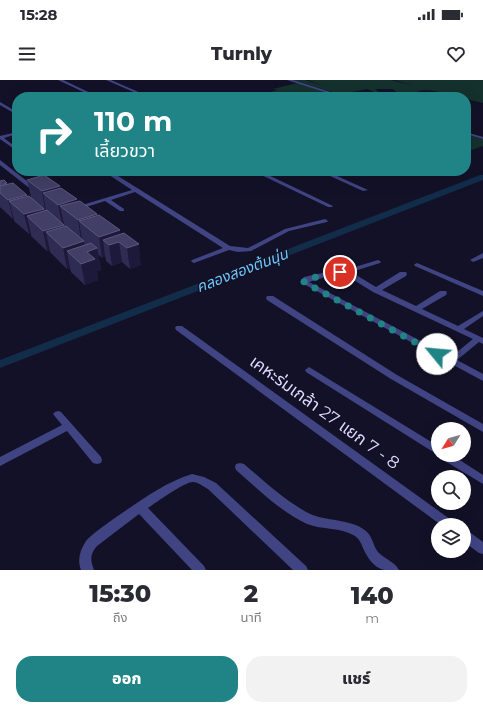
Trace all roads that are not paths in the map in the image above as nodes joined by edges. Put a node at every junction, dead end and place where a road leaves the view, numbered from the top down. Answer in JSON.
{"nodes":[{"id":1,"x":60,"y":80,"type":"edge"},
{"id":2,"x":108,"y":80,"type":"edge"},
{"id":3,"x":289,"y":80,"type":"edge"},
{"id":4,"x":86,"y":92,"type":"edge"},
{"id":5,"x":136,"y":92,"type":"edge"},
{"id":6,"x":328,"y":92,"type":"edge"},
{"id":7,"x":0,"y":103,"type":"edge"},
{"id":8,"x":12,"y":111,"type":"edge"},
{"id":9,"x":471,"y":133,"type":"edge"},
{"id":10,"x":483,"y":133,"type":"edge"},
{"id":11,"x":12,"y":134,"type":"edge"},
{"id":12,"x":471,"y":134,"type":"edge"},
{"id":13,"x":1,"y":136,"type":"edge"},
{"id":14,"x":483,"y":138,"type":"edge"},
{"id":15,"x":12,"y":146,"type":"edge"},
{"id":16,"x":0,"y":162,"type":"edge"},
{"id":17,"x":8,"y":168,"type":"junction"},
{"id":18,"x":0,"y":170,"type":"edge"},
{"id":19,"x":12,"y":172,"type":"edge"},
{"id":20,"x":15,"y":176,"type":"edge"},
{"id":21,"x":114,"y":176,"type":"edge"},
{"id":22,"x":267,"y":176,"type":"edge"},
{"id":23,"x":333,"y":176,"type":"edge"},
{"id":24,"x":36,"y":190,"type":"edge"},
{"id":25,"x":136,"y":190,"type":"junction"},
{"id":26,"x":365,"y":190,"type":"dead end"},
{"id":27,"x":106,"y":199,"type":"junction"},
{"id":28,"x":330,"y":206,"type":"dead end"},
{"id":29,"x":81,"y":207,"type":"edge"},
{"id":30,"x":122,"y":210,"type":"dead end"},
{"id":31,"x":325,"y":222,"type":"dead end"},
{"id":32,"x":228,"y":248,"type":"junction"},
{"id":33,"x":483,"y":255,"type":"edge"},
{"id":34,"x":473,"y":260,"type":"dead end"},
{"id":35,"x":194,"y":261,"type":"dead end"},
{"id":36,"x":378,"y":262,"type":"dead end"},
{"id":37,"x":417,"y":265,"type":"dead end"},
{"id":38,"x":347,"y":272,"type":"junction"},
{"id":39,"x":403,"y":274,"type":"dead end"},
{"id":40,"x":376,"y":290,"type":"junction"},
{"id":41,"x":442,"y":292,"type":"dead end"},
{"id":42,"x":483,"y":294,"type":"edge"},
{"id":43,"x":270,"y":298,"type":"dead end"},
{"id":44,"x":417,"y":310,"type":"junction"},
{"id":45,"x":483,"y":313,"type":"edge"},
{"id":46,"x":179,"y":328,"type":"dead end"},
{"id":47,"x":458,"y":329,"type":"junction"},
{"id":48,"x":480,"y":340,"type":"edge"},
{"id":49,"x":450,"y":361,"type":"junction"},
{"id":50,"x":309,"y":370,"type":"dead end"},
{"id":51,"x":483,"y":378,"type":"edge"},
{"id":52,"x":58,"y":414,"type":"dead end"},
{"id":53,"x":67,"y":427,"type":"junction"},
{"id":54,"x":483,"y":428,"type":"edge"},
{"id":55,"x":431,"y":447,"type":"edge"},
{"id":56,"x":97,"y":460,"type":"dead end"},
{"id":57,"x":0,"y":462,"type":"edge"},
{"id":58,"x":455,"y":462,"type":"edge"},
{"id":59,"x":240,"y":467,"type":"dead end"},
{"id":60,"x":483,"y":480,"type":"edge"},
{"id":61,"x":140,"y":507,"type":"junction"},
{"id":62,"x":440,"y":518,"type":"edge"},
{"id":63,"x":471,"y":540,"type":"edge"},
{"id":64,"x":483,"y":549,"type":"edge"},
{"id":65,"x":88,"y":570,"type":"edge"},
{"id":66,"x":200,"y":570,"type":"edge"},
{"id":67,"x":302,"y":570,"type":"edge"},
{"id":68,"x":392,"y":570,"type":"edge"}],
"edges":[{"from":1,"to":4,"type":"street"},
{"from":2,"to":5,"type":"street"},
{"from":3,"to":6,"type":"street"},
{"from":7,"to":8,"type":"street"},
{"from":9,"to":10,"type":"street"},
{"from":11,"to":13,"type":"street"},
{"from":12,"to":14,"type":"street"},
{"from":13,"to":15,"type":"street"},
{"from":16,"to":17,"type":"street"},
{"from":17,"to":18,"type":"street"},
{"from":17,"to":19,"type":"street"},
{"from":20,"to":24,"type":"street"},
{"from":21,"to":25,"type":"street"},
{"from":22,"to":28,"type":"street"},
{"from":23,"to":26,"type":"street"},
{"from":25,"to":27,"type":"street"},
{"from":25,"to":32,"type":"street"},
{"from":27,"to":29,"type":"street"},
{"from":27,"to":30,"type":"street"},
{"from":31,"to":32,"type":"street"},
{"from":32,"to":35,"type":"street"},
{"from":33,"to":34,"type":"street"},
{"from":36,"to":38,"type":"street"},
{"from":37,"to":42,"type":"street"},
{"from":38,"to":40,"type":"street"},
{"from":38,"to":49,"type":"street"},
{"from":39,"to":40,"type":"street"},
{"from":40,"to":44,"type":"street"},
{"from":41,"to":44,"type":"street"},
{"from":43,"to":54,"type":"street"},
{"from":44,"to":47,"type":"street"},
{"from":45,"to":47,"type":"street"},
{"from":46,"to":62,"type":"street","name":"เคหะร่มเกล้า 27 แยก 7 - 8"},
{"from":47,"to":48,"type":"street"},
{"from":48,"to":49,"type":"street"},
{"from":49,"to":51,"type":"street"},
{"from":50,"to":55,"type":"street"},
{"from":52,"to":53,"type":"street"},
{"from":53,"to":56,"type":"street"},
{"from":53,"to":57,"type":"street"},
{"from":58,"to":60,"type":"street"},
{"from":59,"to":68,"type":"street"},
{"from":61,"to":65,"type":"street"},
{"from":61,"to":66,"type":"street"},
{"from":61,"to":67,"type":"street"},
{"from":63,"to":64,"type":"street"}]}
